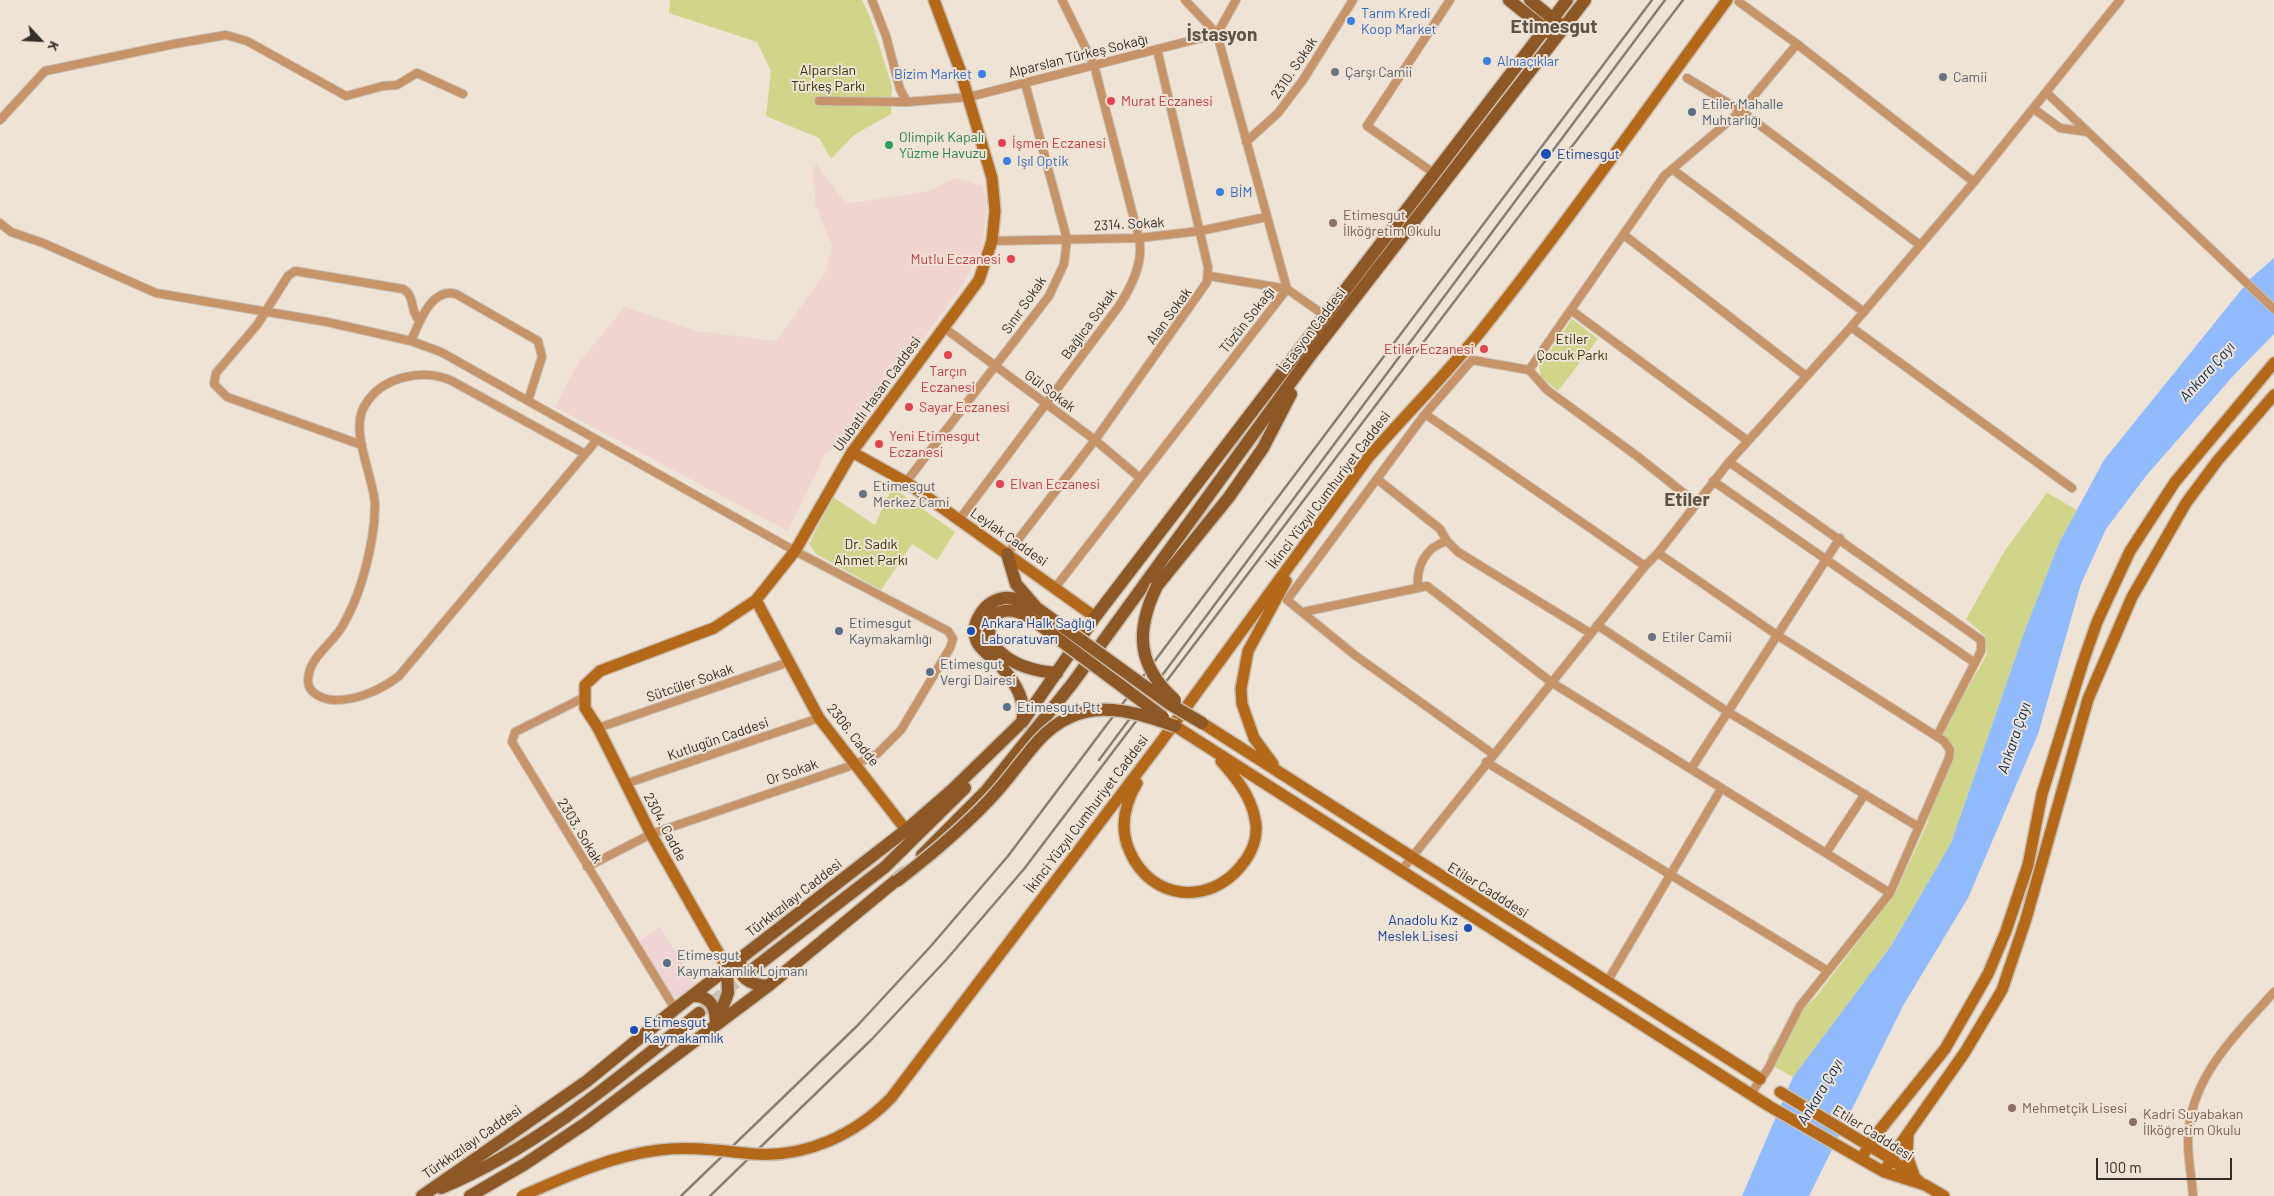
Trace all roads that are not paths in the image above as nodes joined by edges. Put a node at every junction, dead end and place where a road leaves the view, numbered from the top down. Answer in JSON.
{"nodes":[{"id":1,"x":872,"y":0,"type":"edge"},
{"id":2,"x":934,"y":0,"type":"edge"},
{"id":3,"x":1062,"y":0,"type":"edge"},
{"id":4,"x":1185,"y":0,"type":"edge"},
{"id":5,"x":1236,"y":0,"type":"edge"},
{"id":6,"x":1354,"y":0,"type":"edge"},
{"id":7,"x":1450,"y":0,"type":"edge"},
{"id":8,"x":1509,"y":0,"type":"edge"},
{"id":9,"x":1530,"y":0,"type":"edge"},
{"id":10,"x":1566,"y":0,"type":"edge"},
{"id":11,"x":1585,"y":0,"type":"edge"},
{"id":12,"x":1727,"y":0,"type":"edge"},
{"id":13,"x":2120,"y":0,"type":"edge"},
{"id":14,"x":1739,"y":2,"type":"dead end"},
{"id":15,"x":1548,"y":24,"type":"junction"},
{"id":16,"x":1560,"y":33,"type":"junction"},
{"id":17,"x":1217,"y":34,"type":"junction"},
{"id":18,"x":1797,"y":44,"type":"junction"},
{"id":19,"x":1157,"y":49,"type":"junction"},
{"id":20,"x":1094,"y":65,"type":"junction"},
{"id":21,"x":1687,"y":78,"type":"dead end"},
{"id":22,"x":1025,"y":83,"type":"junction"},
{"id":23,"x":2047,"y":93,"type":"junction"},
{"id":24,"x":463,"y":94,"type":"dead end"},
{"id":25,"x":969,"y":97,"type":"junction"},
{"id":26,"x":819,"y":101,"type":"dead end"},
{"id":27,"x":907,"y":102,"type":"junction"},
{"id":28,"x":2034,"y":109,"type":"junction"},
{"id":29,"x":1741,"y":111,"type":"junction"},
{"id":30,"x":0,"y":120,"type":"edge"},
{"id":31,"x":2088,"y":132,"type":"junction"},
{"id":32,"x":1246,"y":142,"type":"junction"},
{"id":33,"x":1672,"y":169,"type":"junction"},
{"id":34,"x":1435,"y":174,"type":"junction"},
{"id":35,"x":1974,"y":182,"type":"junction"},
{"id":36,"x":1266,"y":217,"type":"junction"},
{"id":37,"x":0,"y":223,"type":"edge"},
{"id":38,"x":1200,"y":231,"type":"junction"},
{"id":39,"x":1624,"y":235,"type":"junction"},
{"id":40,"x":1139,"y":238,"type":"junction"},
{"id":41,"x":1067,"y":239,"type":"junction"},
{"id":42,"x":992,"y":241,"type":"junction"},
{"id":43,"x":1920,"y":245,"type":"junction"},
{"id":44,"x":1209,"y":276,"type":"junction"},
{"id":45,"x":1287,"y":290,"type":"junction"},
{"id":46,"x":2274,"y":309,"type":"edge"},
{"id":47,"x":1571,"y":310,"type":"junction"},
{"id":48,"x":266,"y":311,"type":"junction"},
{"id":49,"x":1864,"y":312,"type":"junction"},
{"id":50,"x":1327,"y":317,"type":"junction"},
{"id":51,"x":420,"y":321,"type":"junction"},
{"id":52,"x":1851,"y":327,"type":"junction"},
{"id":53,"x":944,"y":328,"type":"junction"},
{"id":54,"x":411,"y":340,"type":"junction"},
{"id":55,"x":1310,"y":356,"type":"junction"},
{"id":56,"x":2274,"y":363,"type":"edge"},
{"id":57,"x":995,"y":366,"type":"junction"},
{"id":58,"x":1530,"y":370,"type":"junction"},
{"id":59,"x":1806,"y":376,"type":"junction"},
{"id":60,"x":2274,"y":394,"type":"edge"},
{"id":61,"x":528,"y":401,"type":"junction"},
{"id":62,"x":1046,"y":404,"type":"junction"},
{"id":63,"x":1426,"y":414,"type":"junction"},
{"id":64,"x":596,"y":440,"type":"junction"},
{"id":65,"x":1095,"y":440,"type":"junction"},
{"id":66,"x":1748,"y":441,"type":"junction"},
{"id":67,"x":362,"y":445,"type":"junction"},
{"id":68,"x":852,"y":452,"type":"junction"},
{"id":69,"x":585,"y":454,"type":"junction"},
{"id":70,"x":1729,"y":462,"type":"junction"},
{"id":71,"x":1140,"y":478,"type":"junction"},
{"id":72,"x":1376,"y":479,"type":"junction"},
{"id":73,"x":1713,"y":481,"type":"junction"},
{"id":74,"x":906,"y":482,"type":"junction"},
{"id":75,"x":2072,"y":488,"type":"dead end"},
{"id":76,"x":1696,"y":503,"type":"junction"},
{"id":77,"x":959,"y":520,"type":"junction"},
{"id":78,"x":1840,"y":538,"type":"junction"},
{"id":79,"x":1447,"y":541,"type":"junction"},
{"id":80,"x":795,"y":551,"type":"junction"},
{"id":81,"x":1658,"y":553,"type":"junction"},
{"id":82,"x":1007,"y":554,"type":"junction"},
{"id":83,"x":1299,"y":555,"type":"junction"},
{"id":84,"x":1826,"y":560,"type":"junction"},
{"id":85,"x":1645,"y":566,"type":"junction"},
{"id":86,"x":1054,"y":588,"type":"junction"},
{"id":87,"x":1418,"y":588,"type":"junction"},
{"id":88,"x":756,"y":600,"type":"junction"},
{"id":89,"x":1033,"y":612,"type":"junction"},
{"id":90,"x":1303,"y":612,"type":"junction"},
{"id":91,"x":1096,"y":617,"type":"junction"},
{"id":92,"x":1597,"y":625,"type":"junction"},
{"id":93,"x":1590,"y":633,"type":"junction"},
{"id":94,"x":1777,"y":635,"type":"junction"},
{"id":95,"x":789,"y":662,"type":"junction"},
{"id":96,"x":1975,"y":663,"type":"junction"},
{"id":97,"x":1057,"y":673,"type":"junction"},
{"id":98,"x":1551,"y":682,"type":"junction"},
{"id":99,"x":585,"y":697,"type":"junction"},
{"id":100,"x":1728,"y":712,"type":"junction"},
{"id":101,"x":819,"y":718,"type":"junction"},
{"id":102,"x":1024,"y":721,"type":"junction"},
{"id":103,"x":1202,"y":723,"type":"junction"},
{"id":104,"x":1175,"y":726,"type":"junction"},
{"id":105,"x":598,"y":728,"type":"junction"},
{"id":106,"x":1937,"y":736,"type":"junction"},
{"id":107,"x":1160,"y":743,"type":"junction"},
{"id":108,"x":1214,"y":752,"type":"junction"},
{"id":109,"x":1493,"y":754,"type":"junction"},
{"id":110,"x":1486,"y":762,"type":"junction"},
{"id":111,"x":856,"y":764,"type":"junction"},
{"id":112,"x":1691,"y":769,"type":"junction"},
{"id":113,"x":1277,"y":770,"type":"junction"},
{"id":114,"x":625,"y":784,"type":"junction"},
{"id":115,"x":1721,"y":789,"type":"junction"},
{"id":116,"x":1864,"y":794,"type":"junction"},
{"id":117,"x":1917,"y":826,"type":"junction"},
{"id":118,"x":906,"y":830,"type":"junction"},
{"id":119,"x":651,"y":834,"type":"junction"},
{"id":120,"x":1826,"y":853,"type":"junction"},
{"id":121,"x":1409,"y":857,"type":"junction"},
{"id":122,"x":587,"y":868,"type":"junction"},
{"id":123,"x":1400,"y":872,"type":"junction"},
{"id":124,"x":1670,"y":874,"type":"junction"},
{"id":125,"x":897,"y":881,"type":"junction"},
{"id":126,"x":1890,"y":893,"type":"junction"},
{"id":127,"x":741,"y":959,"type":"junction"},
{"id":128,"x":727,"y":968,"type":"junction"},
{"id":129,"x":753,"y":969,"type":"tunnel mouth"},
{"id":130,"x":1828,"y":971,"type":"junction"},
{"id":131,"x":1607,"y":982,"type":"junction"},
{"id":132,"x":768,"y":986,"type":"junction"},
{"id":133,"x":2274,"y":992,"type":"edge"},
{"id":134,"x":692,"y":996,"type":"junction"},
{"id":135,"x":675,"y":1009,"type":"junction"},
{"id":136,"x":699,"y":1013,"type":"tunnel mouth"},
{"id":137,"x":716,"y":1024,"type":"junction"},
{"id":138,"x":1760,"y":1079,"type":"junction"},
{"id":139,"x":1780,"y":1092,"type":"dead end"},
{"id":140,"x":1750,"y":1094,"type":"junction"},
{"id":141,"x":1908,"y":1133,"type":"junction"},
{"id":142,"x":1869,"y":1146,"type":"junction"},
{"id":143,"x":1861,"y":1159,"type":"junction"},
{"id":144,"x":1891,"y":1159,"type":"junction"},
{"id":145,"x":1884,"y":1172,"type":"junction"},
{"id":146,"x":1920,"y":1182,"type":"junction"},
{"id":147,"x":423,"y":1196,"type":"edge"},
{"id":148,"x":470,"y":1196,"type":"edge"},
{"id":149,"x":522,"y":1196,"type":"edge"},
{"id":150,"x":1944,"y":1196,"type":"edge"},
{"id":151,"x":2193,"y":1196,"type":"edge"}],
"edges":[{"from":1,"to":27,"type":"street"},
{"from":2,"to":25,"type":"main road","name":"Ulubatlı Hasan Caddesi"},
{"from":3,"to":20,"type":"street","name":"Bağlıca Sokak"},
{"from":4,"to":17,"type":"street","name":"Tüzün Sokağı"},
{"from":5,"to":17,"type":"street"},
{"from":6,"to":32,"type":"street","name":"2310. Sokak"},
{"from":7,"to":34,"type":"street"},
{"from":8,"to":15,"type":"main road"},
{"from":9,"to":15,"type":"main road"},
{"from":10,"to":15,"type":"main road","name":"İstasyon Caddesi"},
{"from":11,"to":16,"type":"main road","name":"İstasyon Caddesi"},
{"from":12,"to":83,"type":"main road","name":"İkinci Yüzyıl Cumhuriyet Caddesi"},
{"from":13,"to":23,"type":"street"},
{"from":14,"to":18,"type":"street"},
{"from":15,"to":16,"type":"main road"},
{"from":15,"to":34,"type":"main road","name":"İstasyon Caddesi"},
{"from":16,"to":55,"type":"main road","name":"İstasyon Caddesi"},
{"from":17,"to":19,"type":"street","name":"Alparslan Türkeş Sokağı"},
{"from":17,"to":32,"type":"street","name":"Tüzün Sokağı"},
{"from":18,"to":29,"type":"street"},
{"from":18,"to":35,"type":"street"},
{"from":19,"to":20,"type":"street","name":"Alparslan Türkeş Sokağı"},
{"from":19,"to":38,"type":"street"},
{"from":20,"to":22,"type":"street","name":"Alparslan Türkeş Sokağı"},
{"from":20,"to":40,"type":"street","name":"Bağlıca Sokak"},
{"from":21,"to":29,"type":"street"},
{"from":22,"to":25,"type":"street","name":"Alparslan Türkeş Sokağı"},
{"from":22,"to":41,"type":"street","name":"Sınır Sokak"},
{"from":23,"to":28,"type":"street"},
{"from":23,"to":31,"type":"street"},
{"from":24,"to":30,"type":"street"},
{"from":25,"to":27,"type":"street","name":"Alparslan Türkeş Sokağı"},
{"from":25,"to":42,"type":"main road","name":"Ulubatlı Hasan Caddesi"},
{"from":26,"to":27,"type":"street","name":"Alparslan Türkeş Sokağı"},
{"from":28,"to":31,"type":"street"},
{"from":28,"to":35,"type":"street"},
{"from":29,"to":33,"type":"street"},
{"from":29,"to":43,"type":"street"},
{"from":31,"to":46,"type":"street"},
{"from":32,"to":36,"type":"street","name":"Tüzün Sokağı"},
{"from":33,"to":39,"type":"street"},
{"from":33,"to":49,"type":"street"},
{"from":34,"to":50,"type":"main road","name":"İstasyon Caddesi"},
{"from":35,"to":43,"type":"street"},
{"from":36,"to":38,"type":"street","name":"2314. Sokak"},
{"from":36,"to":45,"type":"street","name":"Tüzün Sokağı"},
{"from":37,"to":48,"type":"street"},
{"from":38,"to":40,"type":"street","name":"2314. Sokak"},
{"from":38,"to":44,"type":"street"},
{"from":39,"to":47,"type":"street"},
{"from":39,"to":59,"type":"street"},
{"from":40,"to":41,"type":"street","name":"2314. Sokak"},
{"from":40,"to":62,"type":"street","name":"Bağlıca Sokak"},
{"from":41,"to":42,"type":"street","name":"2314. Sokak"},
{"from":41,"to":57,"type":"street","name":"Sınır Sokak"},
{"from":42,"to":53,"type":"main road","name":"Ulubatlı Hasan Caddesi"},
{"from":43,"to":49,"type":"street"},
{"from":44,"to":45,"type":"street"},
{"from":44,"to":65,"type":"street","name":"Alan Sokak"},
{"from":45,"to":50,"type":"street"},
{"from":45,"to":71,"type":"street","name":"Tüzün Sokağı"},
{"from":47,"to":58,"type":"street"},
{"from":47,"to":66,"type":"street"},
{"from":48,"to":51,"type":"street"},
{"from":48,"to":54,"type":"street"},
{"from":48,"to":67,"type":"street"},
{"from":49,"to":52,"type":"street"},
{"from":50,"to":91,"type":"main road","name":"İstasyon Caddesi"},
{"from":51,"to":54,"type":"street"},
{"from":51,"to":61,"type":"street"},
{"from":52,"to":59,"type":"street"},
{"from":52,"to":75,"type":"street"},
{"from":53,"to":57,"type":"street","name":"Gül Sokak"},
{"from":53,"to":68,"type":"main road","name":"Ulubatlı Hasan Caddesi"},
{"from":54,"to":61,"type":"street"},
{"from":55,"to":103,"type":"main road","bridge":true},
{"from":55,"to":125,"type":"main road","name":"İstasyon Caddesi"},
{"from":56,"to":142,"type":"main road"},
{"from":57,"to":62,"type":"street","name":"Gül Sokak"},
{"from":57,"to":74,"type":"street","name":"Sınır Sokak"},
{"from":58,"to":63,"type":"street"},
{"from":58,"to":76,"type":"street"},
{"from":59,"to":66,"type":"street"},
{"from":60,"to":141,"type":"main road"},
{"from":61,"to":64,"type":"street"},
{"from":62,"to":65,"type":"street","name":"Gül Sokak"},
{"from":62,"to":77,"type":"street","name":"Bağlıca Sokak"},
{"from":63,"to":72,"type":"street"},
{"from":63,"to":85,"type":"street"},
{"from":64,"to":69,"type":"street"},
{"from":64,"to":80,"type":"street"},
{"from":65,"to":71,"type":"street","name":"Gül Sokak"},
{"from":65,"to":82,"type":"street","name":"Alan Sokak"},
{"from":66,"to":70,"type":"street"},
{"from":67,"to":69,"type":"street"},
{"from":67,"to":69,"type":"street"},
{"from":68,"to":74,"type":"main road","name":"Leylak Caddesi"},
{"from":68,"to":80,"type":"main road","name":"Ulubatlı Hasan Caddesi"},
{"from":70,"to":73,"type":"street"},
{"from":70,"to":78,"type":"street"},
{"from":71,"to":86,"type":"street","name":"Tüzün Sokağı"},
{"from":72,"to":79,"type":"street"},
{"from":72,"to":90,"type":"street"},
{"from":73,"to":76,"type":"street"},
{"from":73,"to":84,"type":"street"},
{"from":74,"to":77,"type":"main road","name":"Leylak Caddesi"},
{"from":76,"to":81,"type":"street"},
{"from":77,"to":82,"type":"main road","name":"Leylak Caddesi"},
{"from":78,"to":84,"type":"street"},
{"from":78,"to":96,"type":"street"},
{"from":79,"to":87,"type":"street"},
{"from":79,"to":93,"type":"street"},
{"from":80,"to":88,"type":"main road","name":"Ulubatlı Hasan Caddesi"},
{"from":80,"to":111,"type":"street","name":"Or Sokak"},
{"from":81,"to":85,"type":"street"},
{"from":81,"to":94,"type":"street"},
{"from":82,"to":86,"type":"main road","name":"Leylak Caddesi"},
{"from":82,"to":89,"type":"main road"},
{"from":83,"to":107,"type":"main road","name":"İkinci Yüzyıl Cumhuriyet Caddesi"},
{"from":83,"to":113,"type":"main road"},
{"from":84,"to":94,"type":"street"},
{"from":84,"to":96,"type":"street"},
{"from":85,"to":92,"type":"street"},
{"from":86,"to":91,"type":"main road","name":"Leylak Caddesi"},
{"from":87,"to":90,"type":"street"},
{"from":87,"to":98,"type":"street"},
{"from":88,"to":95,"type":"main road","name":"2306. Cadde"},
{"from":88,"to":99,"type":"main road","name":"Ulubatlı Hasan Caddesi"},
{"from":89,"to":97,"type":"main road"},
{"from":89,"to":102,"type":"main road"},
{"from":89,"to":103,"type":"main road","bridge":true},
{"from":89,"to":104,"type":"main road","bridge":true},
{"from":90,"to":109,"type":"street"},
{"from":91,"to":97,"type":"main road","name":"Türkkızılayı Caddesi"},
{"from":92,"to":93,"type":"street"},
{"from":92,"to":100,"type":"street"},
{"from":93,"to":98,"type":"street"},
{"from":94,"to":100,"type":"street"},
{"from":94,"to":106,"type":"street"},
{"from":95,"to":101,"type":"main road","name":"2306. Cadde"},
{"from":95,"to":105,"type":"street","name":"Sütcüler Sokak"},
{"from":96,"to":106,"type":"street"},
{"from":97,"to":102,"type":"main road","name":"Türkkızılayı Caddesi"},
{"from":98,"to":109,"type":"street"},
{"from":98,"to":112,"type":"street"},
{"from":99,"to":105,"type":"main road","name":"2304. Cadde"},
{"from":99,"to":122,"type":"street","name":"2303. Sokak"},
{"from":100,"to":112,"type":"street"},
{"from":100,"to":116,"type":"street"},
{"from":101,"to":111,"type":"main road","name":"2306. Cadde"},
{"from":101,"to":114,"type":"street","name":"Kutlugün Caddesi"},
{"from":102,"to":118,"type":"main road","name":"Türkkızılayı Caddesi"},
{"from":102,"to":129,"type":"main road"},
{"from":103,"to":113,"type":"main road","name":"Etiler Cadddesi"},
{"from":104,"to":108,"type":"main road"},
{"from":104,"to":125,"type":"main road","bridge":true},
{"from":105,"to":114,"type":"main road","name":"2304. Cadde"},
{"from":106,"to":117,"type":"street"},
{"from":107,"to":108,"type":"main road"},
{"from":107,"to":149,"type":"main road","name":"İkinci Yüzyıl Cumhuriyet Caddesi","bridge":true},
{"from":108,"to":123,"type":"main road"},
{"from":109,"to":110,"type":"street"},
{"from":110,"to":121,"type":"street"},
{"from":110,"to":124,"type":"street"},
{"from":111,"to":118,"type":"main road","name":"2306. Cadde"},
{"from":111,"to":119,"type":"street","name":"Or Sokak"},
{"from":112,"to":115,"type":"street"},
{"from":113,"to":121,"type":"main road","name":"Etiler Cadddesi"},
{"from":114,"to":119,"type":"main road","name":"2304. Cadde"},
{"from":115,"to":120,"type":"street"},
{"from":115,"to":124,"type":"street"},
{"from":116,"to":117,"type":"street"},
{"from":116,"to":120,"type":"street"},
{"from":117,"to":126,"type":"street"},
{"from":118,"to":127,"type":"main road","name":"Türkkızılayı Caddesi"},
{"from":119,"to":122,"type":"street","name":"Or Sokak"},
{"from":119,"to":128,"type":"main road","name":"2304. Cadde"},
{"from":120,"to":126,"type":"street"},
{"from":121,"to":123,"type":"street"},
{"from":121,"to":131,"type":"main road","name":"Etiler Cadddesi"},
{"from":122,"to":135,"type":"street","name":"2303. Sokak"},
{"from":123,"to":140,"type":"main road"},
{"from":124,"to":130,"type":"street"},
{"from":124,"to":131,"type":"street"},
{"from":125,"to":132,"type":"main road"},
{"from":126,"to":130,"type":"street"},
{"from":127,"to":128,"type":"main road","name":"Türkkızılayı Caddesi"},
{"from":127,"to":132,"type":"main road"},
{"from":128,"to":134,"type":"main road","name":"Türkkızılayı Caddesi"},
{"from":128,"to":137,"type":"main road"},
{"from":130,"to":138,"type":"street"},
{"from":131,"to":138,"type":"main road","name":"Etiler Cadddesi"},
{"from":132,"to":137,"type":"main road"},
{"from":133,"to":151,"type":"street"},
{"from":134,"to":135,"type":"main road","name":"Türkkızılayı Caddesi"},
{"from":134,"to":137,"type":"main road"},
{"from":135,"to":147,"type":"main road","name":"Türkkızılayı Caddesi"},
{"from":136,"to":147,"type":"main road"},
{"from":137,"to":148,"type":"main road"},
{"from":138,"to":140,"type":"street"},
{"from":139,"to":142,"type":"main road","name":"Etiler Cadddesi"},
{"from":140,"to":143,"type":"main road"},
{"from":141,"to":144,"type":"main road"},
{"from":141,"to":146,"type":"main road"},
{"from":142,"to":143,"type":"main road"},
{"from":142,"to":144,"type":"main road","name":"Etiler Cadddesi"},
{"from":143,"to":145,"type":"main road"},
{"from":144,"to":145,"type":"main road"},
{"from":144,"to":146,"type":"main road","name":"Etiler Cadddesi"},
{"from":145,"to":146,"type":"main road"},
{"from":146,"to":150,"type":"main road"}]}
